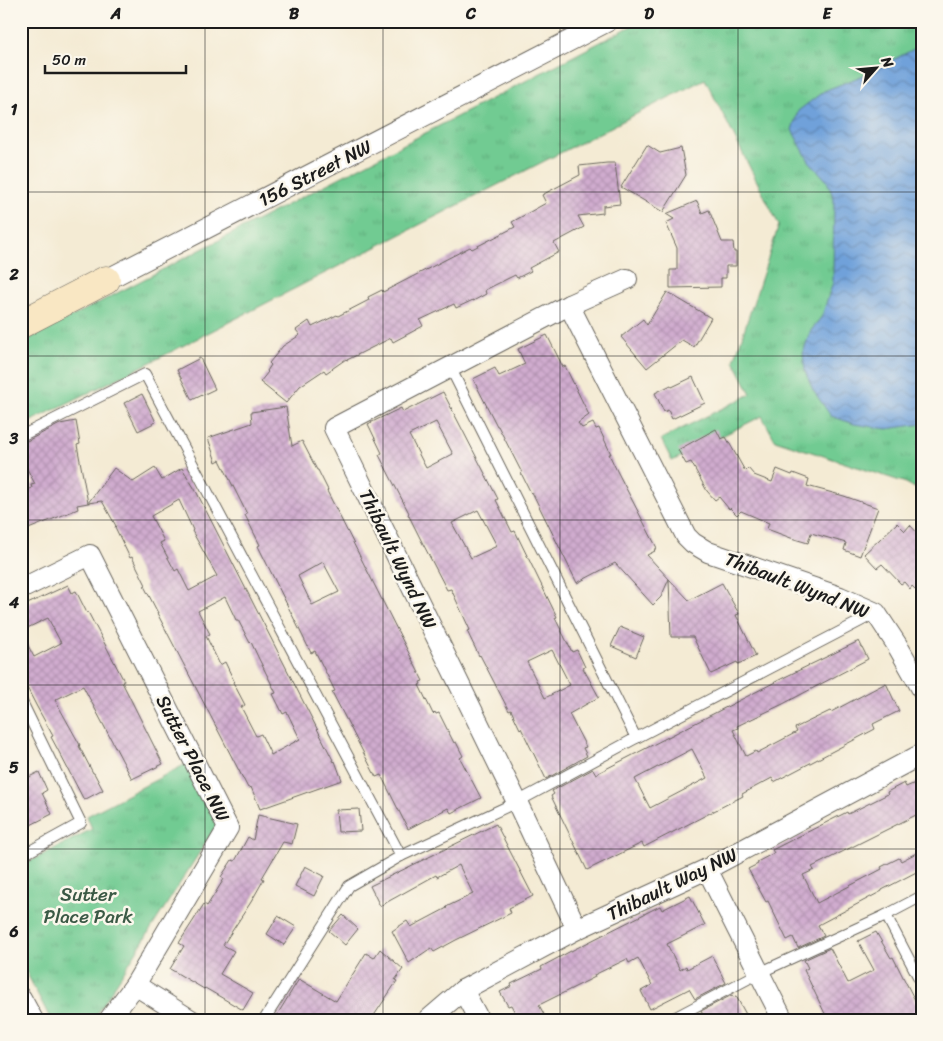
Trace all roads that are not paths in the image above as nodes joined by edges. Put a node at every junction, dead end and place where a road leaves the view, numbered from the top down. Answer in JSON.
{"nodes":[{"id":1,"x":608,"y":21,"type":"edge"},
{"id":2,"x":628,"y":279,"type":"dead end"},
{"id":3,"x":106,"y":280,"type":"joint"},
{"id":4,"x":569,"y":305,"type":"junction"},
{"id":5,"x":21,"y":324,"type":"edge"},
{"id":6,"x":450,"y":367,"type":"junction"},
{"id":7,"x":21,"y":436,"type":"edge"},
{"id":8,"x":21,"y":588,"type":"edge"},
{"id":9,"x":876,"y":614,"type":"junction"},
{"id":10,"x":922,"y":689,"type":"edge"},
{"id":11,"x":21,"y":700,"type":"edge"},
{"id":12,"x":636,"y":738,"type":"junction"},
{"id":13,"x":922,"y":754,"type":"edge"},
{"id":14,"x":517,"y":802,"type":"junction"},
{"id":15,"x":21,"y":856,"type":"edge"},
{"id":16,"x":401,"y":856,"type":"junction"},
{"id":17,"x":707,"y":869,"type":"junction"},
{"id":18,"x":922,"y":896,"type":"edge"},
{"id":19,"x":886,"y":915,"type":"junction"},
{"id":20,"x":577,"y":929,"type":"junction"},
{"id":21,"x":759,"y":973,"type":"junction"},
{"id":22,"x":922,"y":984,"type":"edge"},
{"id":23,"x":135,"y":985,"type":"junction"},
{"id":24,"x":463,"y":990,"type":"junction"},
{"id":25,"x":21,"y":998,"type":"edge"},
{"id":26,"x":33,"y":1020,"type":"edge"},
{"id":27,"x":110,"y":1020,"type":"edge"},
{"id":28,"x":191,"y":1020,"type":"edge"},
{"id":29,"x":264,"y":1020,"type":"edge"},
{"id":30,"x":428,"y":1020,"type":"edge"},
{"id":31,"x":479,"y":1020,"type":"edge"},
{"id":32,"x":670,"y":1020,"type":"edge"},
{"id":33,"x":783,"y":1020,"type":"edge"}],
"edges":[{"from":1,"to":3,"type":"street","name":"156 Street NW"},
{"from":2,"to":4,"type":"street","name":"Thibault Wynd NW"},
{"from":3,"to":5,"type":"street","name":"156 Street NW"},
{"from":4,"to":6,"type":"street","name":"Thibault Wynd NW"},
{"from":4,"to":9,"type":"street","name":"Thibault Wynd NW"},
{"from":6,"to":12,"type":"lane"},
{"from":6,"to":14,"type":"street","name":"Thibault Wynd NW"},
{"from":7,"to":16,"type":"lane"},
{"from":8,"to":23,"type":"street","name":"Sutter Place NW"},
{"from":9,"to":10,"type":"street","name":"Thibault Wynd NW"},
{"from":9,"to":12,"type":"lane"},
{"from":11,"to":15,"type":"lane"},
{"from":12,"to":14,"type":"lane"},
{"from":13,"to":17,"type":"street","name":"Thibault Way NW"},
{"from":14,"to":16,"type":"lane"},
{"from":14,"to":20,"type":"street","name":"Thibault Wynd NW"},
{"from":16,"to":29,"type":"lane"},
{"from":17,"to":20,"type":"street","name":"Thibault Way NW"},
{"from":17,"to":21,"type":"street"},
{"from":18,"to":19,"type":"lane"},
{"from":19,"to":21,"type":"lane"},
{"from":19,"to":22,"type":"lane"},
{"from":20,"to":24,"type":"street","name":"Thibault Way NW"},
{"from":21,"to":32,"type":"lane"},
{"from":21,"to":33,"type":"street"},
{"from":23,"to":27,"type":"street","name":"Sutter Place NW"},
{"from":23,"to":28,"type":"street"},
{"from":24,"to":30,"type":"street","name":"Thibault Way NW"},
{"from":24,"to":31,"type":"street"},
{"from":25,"to":26,"type":"street"}]}
